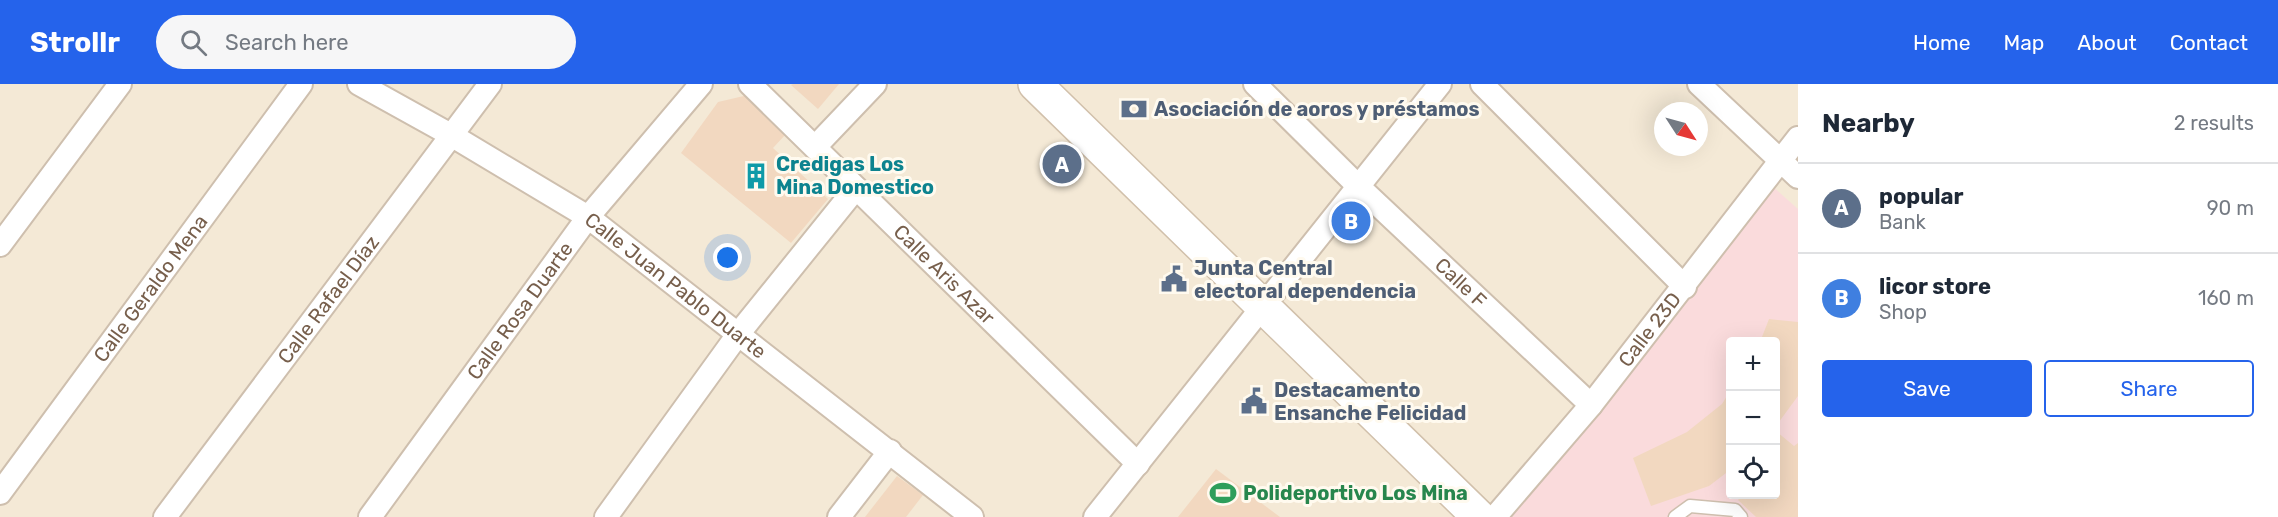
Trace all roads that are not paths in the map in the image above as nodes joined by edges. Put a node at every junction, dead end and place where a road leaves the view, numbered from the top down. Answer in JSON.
{"nodes":[{"id":1,"x":120,"y":84,"type":"edge"},
{"id":2,"x":301,"y":84,"type":"edge"},
{"id":3,"x":359,"y":84,"type":"edge"},
{"id":4,"x":490,"y":84,"type":"edge"},
{"id":5,"x":701,"y":84,"type":"edge"},
{"id":6,"x":750,"y":84,"type":"edge"},
{"id":7,"x":875,"y":84,"type":"edge"},
{"id":8,"x":1035,"y":84,"type":"edge"},
{"id":9,"x":1255,"y":84,"type":"edge"},
{"id":10,"x":1440,"y":84,"type":"edge"},
{"id":11,"x":1482,"y":84,"type":"edge"},
{"id":12,"x":1700,"y":84,"type":"edge"},
{"id":13,"x":451,"y":135,"type":"junction"},
{"id":14,"x":1798,"y":138,"type":"edge"},
{"id":15,"x":814,"y":147,"type":"junction"},
{"id":16,"x":1780,"y":160,"type":"junction"},
{"id":17,"x":1798,"y":177,"type":"edge"},
{"id":18,"x":1358,"y":186,"type":"junction"},
{"id":19,"x":856,"y":188,"type":"junction"},
{"id":20,"x":588,"y":217,"type":"junction"},
{"id":21,"x":0,"y":245,"type":"edge"},
{"id":22,"x":1685,"y":287,"type":"junction"},
{"id":23,"x":1262,"y":305,"type":"junction"},
{"id":24,"x":739,"y":333,"type":"junction"},
{"id":25,"x":1591,"y":405,"type":"junction"},
{"id":26,"x":890,"y":451,"type":"junction"},
{"id":27,"x":1138,"y":464,"type":"junction"},
{"id":28,"x":0,"y":493,"type":"edge"},
{"id":29,"x":165,"y":517,"type":"edge"},
{"id":30,"x":370,"y":517,"type":"edge"},
{"id":31,"x":606,"y":517,"type":"edge"},
{"id":32,"x":839,"y":517,"type":"edge"},
{"id":33,"x":972,"y":517,"type":"edge"},
{"id":34,"x":1095,"y":517,"type":"edge"},
{"id":35,"x":1479,"y":517,"type":"edge"},
{"id":36,"x":1495,"y":517,"type":"edge"},
{"id":37,"x":1675,"y":517,"type":"edge"},
{"id":38,"x":1741,"y":517,"type":"edge"}],
"edges":[{"from":1,"to":21,"type":"street"},
{"from":2,"to":28,"type":"street","name":"Calle Geraldo Mena"},
{"from":3,"to":13,"type":"street","name":"Calle Juan Pablo Duarte"},
{"from":4,"to":13,"type":"street","name":"Calle Rafael Díaz"},
{"from":5,"to":20,"type":"street","name":"Calle Rosa Duarte"},
{"from":6,"to":15,"type":"street","name":"Calle Aris Azar"},
{"from":7,"to":15,"type":"street"},
{"from":8,"to":23,"type":"main road"},
{"from":9,"to":18,"type":"street","name":"Calle F"},
{"from":10,"to":18,"type":"street"},
{"from":11,"to":22,"type":"street"},
{"from":12,"to":16,"type":"street"},
{"from":13,"to":20,"type":"street","name":"Calle Juan Pablo Duarte"},
{"from":13,"to":29,"type":"street","name":"Calle Rafael Díaz"},
{"from":14,"to":16,"type":"street","name":"Calle 23D"},
{"from":15,"to":19,"type":"street","name":"Calle Aris Azar"},
{"from":16,"to":17,"type":"street"},
{"from":16,"to":22,"type":"street","name":"Calle 23D"},
{"from":18,"to":23,"type":"street"},
{"from":18,"to":25,"type":"street","name":"Calle F"},
{"from":19,"to":24,"type":"street"},
{"from":19,"to":27,"type":"street","name":"Calle Aris Azar"},
{"from":20,"to":24,"type":"street","name":"Calle Juan Pablo Duarte"},
{"from":20,"to":30,"type":"street","name":"Calle Rosa Duarte"},
{"from":22,"to":25,"type":"street","name":"Calle 23D"},
{"from":23,"to":27,"type":"street"},
{"from":23,"to":35,"type":"main road"},
{"from":24,"to":26,"type":"street","name":"Calle Juan Pablo Duarte"},
{"from":24,"to":31,"type":"street"},
{"from":25,"to":36,"type":"street","name":"Calle 23D"},
{"from":26,"to":32,"type":"street"},
{"from":26,"to":33,"type":"street","name":"Calle Juan Pablo Duarte"},
{"from":27,"to":34,"type":"street"},
{"from":37,"to":38,"type":"lane"}]}
